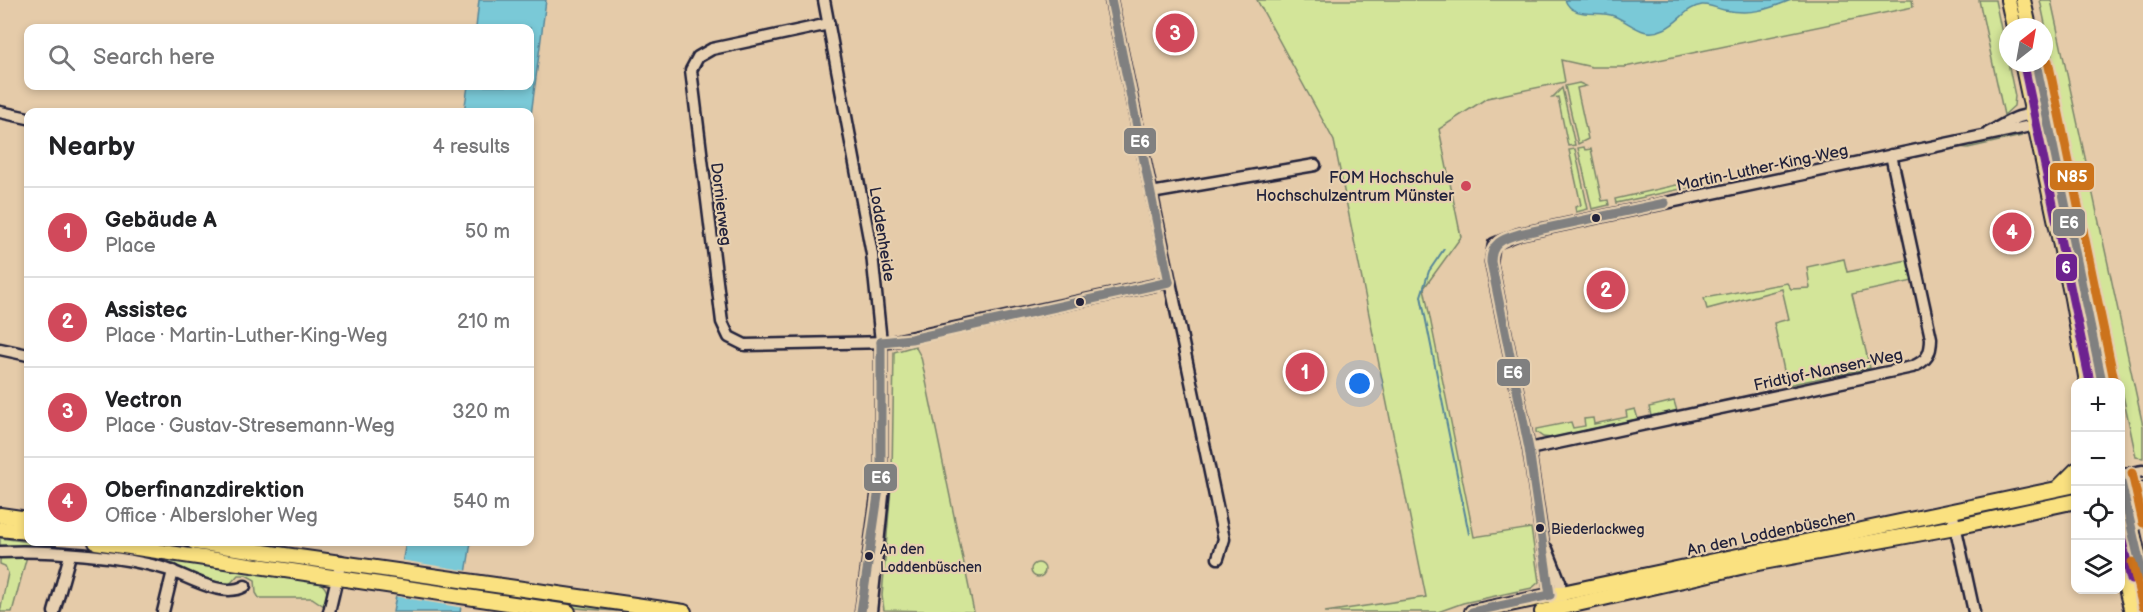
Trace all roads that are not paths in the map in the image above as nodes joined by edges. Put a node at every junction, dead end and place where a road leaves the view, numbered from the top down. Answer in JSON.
{"nodes":[{"id":1,"x":824,"y":0,"type":"edge"},
{"id":2,"x":1112,"y":0,"type":"edge"},
{"id":3,"x":2008,"y":0,"type":"edge"},
{"id":4,"x":2023,"y":0,"type":"edge"},
{"id":5,"x":2012,"y":18,"type":"edge"},
{"id":6,"x":2027,"y":18,"type":"edge"},
{"id":7,"x":829,"y":24,"type":"junction"},
{"id":8,"x":2024,"y":72,"type":"edge"},
{"id":9,"x":2038,"y":72,"type":"edge"},
{"id":10,"x":0,"y":112,"type":"edge"},
{"id":11,"x":24,"y":117,"type":"edge"},
{"id":12,"x":2049,"y":119,"type":"junction"},
{"id":13,"x":2034,"y":120,"type":"junction"},
{"id":14,"x":1891,"y":155,"type":"junction"},
{"id":15,"x":1315,"y":165,"type":"dead end"},
{"id":16,"x":1151,"y":193,"type":"junction"},
{"id":17,"x":1169,"y":282,"type":"junction"},
{"id":18,"x":880,"y":342,"type":"junction"},
{"id":19,"x":0,"y":349,"type":"edge"},
{"id":20,"x":24,"y":354,"type":"edge"},
{"id":21,"x":2086,"y":378,"type":"edge"},
{"id":22,"x":2101,"y":378,"type":"edge"},
{"id":23,"x":1529,"y":449,"type":"junction"},
{"id":24,"x":2143,"y":471,"type":"edge"},
{"id":25,"x":2125,"y":474,"type":"edge"},
{"id":26,"x":2071,"y":475,"type":"edge"},
{"id":27,"x":2072,"y":486,"type":"edge"},
{"id":28,"x":2143,"y":488,"type":"edge"},
{"id":29,"x":2056,"y":490,"type":"junction"},
{"id":30,"x":2125,"y":491,"type":"edge"},
{"id":31,"x":2071,"y":502,"type":"edge"},
{"id":32,"x":2125,"y":504,"type":"edge"},
{"id":33,"x":2047,"y":507,"type":"junction"},
{"id":34,"x":2071,"y":509,"type":"edge"},
{"id":35,"x":1952,"y":511,"type":"junction"},
{"id":36,"x":0,"y":515,"type":"edge"},
{"id":37,"x":24,"y":518,"type":"edge"},
{"id":38,"x":1955,"y":527,"type":"junction"},
{"id":39,"x":0,"y":529,"type":"edge"},
{"id":40,"x":24,"y":532,"type":"edge"},
{"id":41,"x":124,"y":546,"type":"edge"},
{"id":42,"x":225,"y":546,"type":"edge"},
{"id":43,"x":0,"y":552,"type":"edge"},
{"id":44,"x":70,"y":555,"type":"junction"},
{"id":45,"x":1218,"y":558,"type":"dead end"},
{"id":46,"x":341,"y":561,"type":"junction"},
{"id":47,"x":173,"y":571,"type":"junction"},
{"id":48,"x":339,"y":577,"type":"junction"},
{"id":49,"x":2143,"y":577,"type":"edge"},
{"id":50,"x":2125,"y":582,"type":"edge"},
{"id":51,"x":245,"y":586,"type":"dead end"},
{"id":52,"x":1556,"y":594,"type":"junction"},
{"id":53,"x":1559,"y":609,"type":"junction"},
{"id":54,"x":866,"y":610,"type":"edge"},
{"id":55,"x":54,"y":612,"type":"edge"},
{"id":56,"x":163,"y":612,"type":"edge"},
{"id":57,"x":329,"y":612,"type":"edge"},
{"id":58,"x":568,"y":612,"type":"edge"},
{"id":59,"x":684,"y":612,"type":"edge"},
{"id":60,"x":1473,"y":612,"type":"edge"},
{"id":61,"x":1542,"y":612,"type":"edge"},
{"id":62,"x":1974,"y":612,"type":"edge"},
{"id":63,"x":2132,"y":612,"type":"edge"}],
"edges":[{"from":1,"to":7,"type":"street","name":"Loddenheide"},
{"from":2,"to":16,"type":"street"},
{"from":3,"to":5,"type":"main road"},
{"from":4,"to":6,"type":"main road"},
{"from":7,"to":18,"type":"street","name":"Loddenheide"},
{"from":7,"to":18,"type":"street","name":"Dornierweg"},
{"from":8,"to":13,"type":"main road"},
{"from":9,"to":12,"type":"main road"},
{"from":10,"to":11,"type":"street"},
{"from":12,"to":13,"type":"street","name":"Martin-Luther-King-Weg"},
{"from":12,"to":22,"type":"main road"},
{"from":13,"to":14,"type":"street","name":"Martin-Luther-King-Weg"},
{"from":13,"to":21,"type":"main road"},
{"from":14,"to":23,"type":"street","name":"Martin-Luther-King-Weg"},
{"from":14,"to":23,"type":"street","name":"Fridtjof-Nansen-Weg"},
{"from":15,"to":16,"type":"street"},
{"from":16,"to":17,"type":"street"},
{"from":17,"to":18,"type":"street"},
{"from":17,"to":45,"type":"street"},
{"from":18,"to":54,"type":"street","name":"Loddenheide"},
{"from":19,"to":20,"type":"street"},
{"from":23,"to":52,"type":"street","name":"Martin-Luther-King-Weg"},
{"from":24,"to":25,"type":"street"},
{"from":26,"to":29,"type":"main road"},
{"from":27,"to":29,"type":"main road","name":"An den Loddenbüschen"},
{"from":28,"to":30,"type":"street"},
{"from":29,"to":35,"type":"main road","name":"An den Loddenbüschen"},
{"from":31,"to":33,"type":"main road","name":"An den Loddenbüschen"},
{"from":32,"to":49,"type":"main road"},
{"from":33,"to":34,"type":"main road"},
{"from":33,"to":38,"type":"main road","name":"An den Loddenbüschen"},
{"from":35,"to":38,"type":"street"},
{"from":35,"to":52,"type":"main road","name":"An den Loddenbüschen"},
{"from":36,"to":37,"type":"main road"},
{"from":38,"to":53,"type":"main road","name":"An den Loddenbüschen"},
{"from":38,"to":62,"type":"street"},
{"from":39,"to":40,"type":"main road"},
{"from":41,"to":48,"type":"main road"},
{"from":42,"to":46,"type":"main road"},
{"from":43,"to":44,"type":"street"},
{"from":44,"to":47,"type":"street"},
{"from":44,"to":55,"type":"street"},
{"from":46,"to":48,"type":"street"},
{"from":46,"to":59,"type":"main road"},
{"from":47,"to":51,"type":"street"},
{"from":47,"to":56,"type":"street"},
{"from":48,"to":57,"type":"street"},
{"from":48,"to":58,"type":"main road"},
{"from":50,"to":63,"type":"main road"},
{"from":52,"to":53,"type":"street","name":"Martin-Luther-King-Weg"},
{"from":52,"to":60,"type":"main road","name":"An den Loddenbüschen"},
{"from":53,"to":61,"type":"main road","name":"An den Loddenbüschen"}]}
